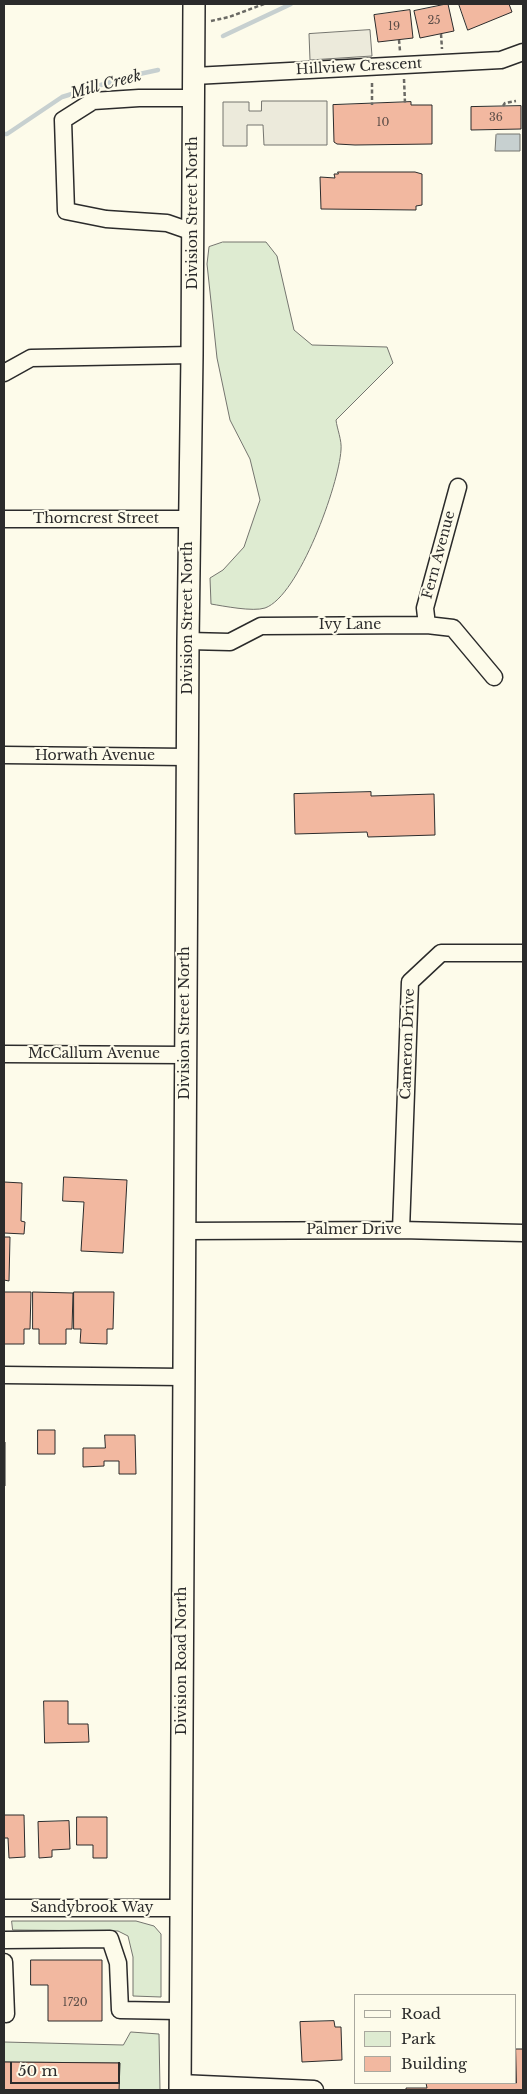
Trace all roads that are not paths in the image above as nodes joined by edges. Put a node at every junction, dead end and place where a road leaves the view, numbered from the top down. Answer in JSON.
{"nodes":[{"id":1,"x":194,"y":4,"type":"edge"},
{"id":2,"x":523,"y":52,"type":"edge"},
{"id":3,"x":194,"y":76,"type":"junction"},
{"id":4,"x":194,"y":98,"type":"junction"},
{"id":5,"x":193,"y":232,"type":"junction"},
{"id":6,"x":192,"y":355,"type":"junction"},
{"id":7,"x":4,"y":373,"type":"edge"},
{"id":8,"x":458,"y":487,"type":"dead end"},
{"id":9,"x":4,"y":519,"type":"edge"},
{"id":10,"x":188,"y":520,"type":"junction"},
{"id":11,"x":427,"y":625,"type":"junction"},
{"id":12,"x":188,"y":641,"type":"junction"},
{"id":13,"x":494,"y":677,"type":"dead end"},
{"id":14,"x":4,"y":755,"type":"edge"},
{"id":15,"x":187,"y":756,"type":"junction"},
{"id":16,"x":523,"y":953,"type":"edge"},
{"id":17,"x":4,"y":1054,"type":"edge"},
{"id":18,"x":185,"y":1055,"type":"junction"},
{"id":19,"x":402,"y":1230,"type":"junction"},
{"id":20,"x":185,"y":1231,"type":"junction"},
{"id":21,"x":523,"y":1233,"type":"edge"},
{"id":22,"x":4,"y":1375,"type":"edge"},
{"id":23,"x":183,"y":1376,"type":"junction"},
{"id":24,"x":4,"y":1908,"type":"edge"},
{"id":25,"x":180,"y":1908,"type":"junction"},
{"id":26,"x":4,"y":1940,"type":"edge"},
{"id":27,"x":4,"y":1962,"type":"edge"},
{"id":28,"x":180,"y":2011,"type":"junction"},
{"id":29,"x":6,"y":2014,"type":"dead end"},
{"id":30,"x":180,"y":2087,"type":"edge"},
{"id":31,"x":315,"y":2090,"type":"edge"}],
"edges":[{"from":1,"to":3,"type":"main road","name":"Division Street North"},
{"from":2,"to":3,"type":"street","name":"Hillview Crescent"},
{"from":3,"to":4,"type":"main road","name":"Division Street North"},
{"from":4,"to":5,"type":"main road","name":"Division Street North"},
{"from":4,"to":5,"type":"street"},
{"from":5,"to":6,"type":"main road","name":"Division Street North"},
{"from":6,"to":7,"type":"street"},
{"from":6,"to":10,"type":"main road","name":"Division Street North"},
{"from":8,"to":11,"type":"street","name":"Fern Avenue"},
{"from":9,"to":10,"type":"street","name":"Thorncrest Street"},
{"from":10,"to":12,"type":"main road","name":"Division Street North"},
{"from":11,"to":12,"type":"street","name":"Ivy Lane"},
{"from":11,"to":13,"type":"street","name":"Ivy Lane"},
{"from":12,"to":15,"type":"main road","name":"Division Street North"},
{"from":14,"to":15,"type":"street","name":"Horwath Avenue"},
{"from":15,"to":18,"type":"main road","name":"Division Street North"},
{"from":16,"to":19,"type":"street","name":"Cameron Drive"},
{"from":17,"to":18,"type":"street","name":"McCallum Avenue"},
{"from":18,"to":20,"type":"main road","name":"Division Street North"},
{"from":19,"to":20,"type":"street","name":"Palmer Drive"},
{"from":19,"to":21,"type":"street","name":"Palmer Drive"},
{"from":20,"to":23,"type":"main road","name":"Division Road North"},
{"from":22,"to":23,"type":"street"},
{"from":23,"to":25,"type":"main road","name":"Division Road North"},
{"from":24,"to":25,"type":"street","name":"Sandybrook Way"},
{"from":25,"to":28,"type":"main road","name":"Division Road North"},
{"from":26,"to":28,"type":"street"},
{"from":27,"to":29,"type":"street"},
{"from":28,"to":30,"type":"main road","name":"Division Road North"},
{"from":30,"to":31,"type":"street"}]}
